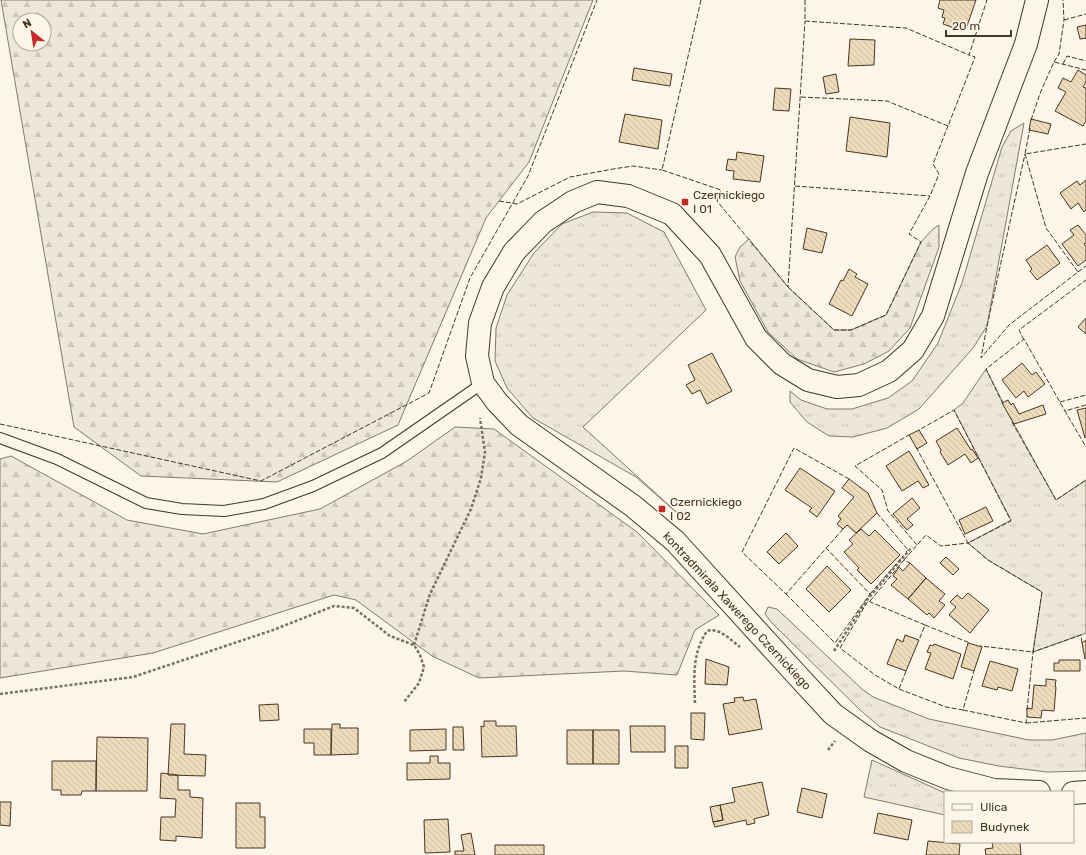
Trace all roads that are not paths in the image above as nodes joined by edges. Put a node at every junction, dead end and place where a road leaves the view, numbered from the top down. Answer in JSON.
{"nodes":[{"id":1,"x":1037,"y":0,"type":"edge"},
{"id":2,"x":475,"y":388,"type":"junction"},
{"id":3,"x":0,"y":438,"type":"edge"},
{"id":4,"x":1016,"y":791,"type":"edge"},
{"id":5,"x":1086,"y":792,"type":"edge"},
{"id":6,"x":1074,"y":793,"type":"edge"}],
"edges":[{"from":1,"to":2,"type":"street","name":"kontradmirała Xawerego Czernickiego"},
{"from":2,"to":3,"type":"lane"},
{"from":2,"to":4,"type":"street","name":"kontradmirała Xawerego Czernickiego"},
{"from":5,"to":6,"type":"street"}]}
